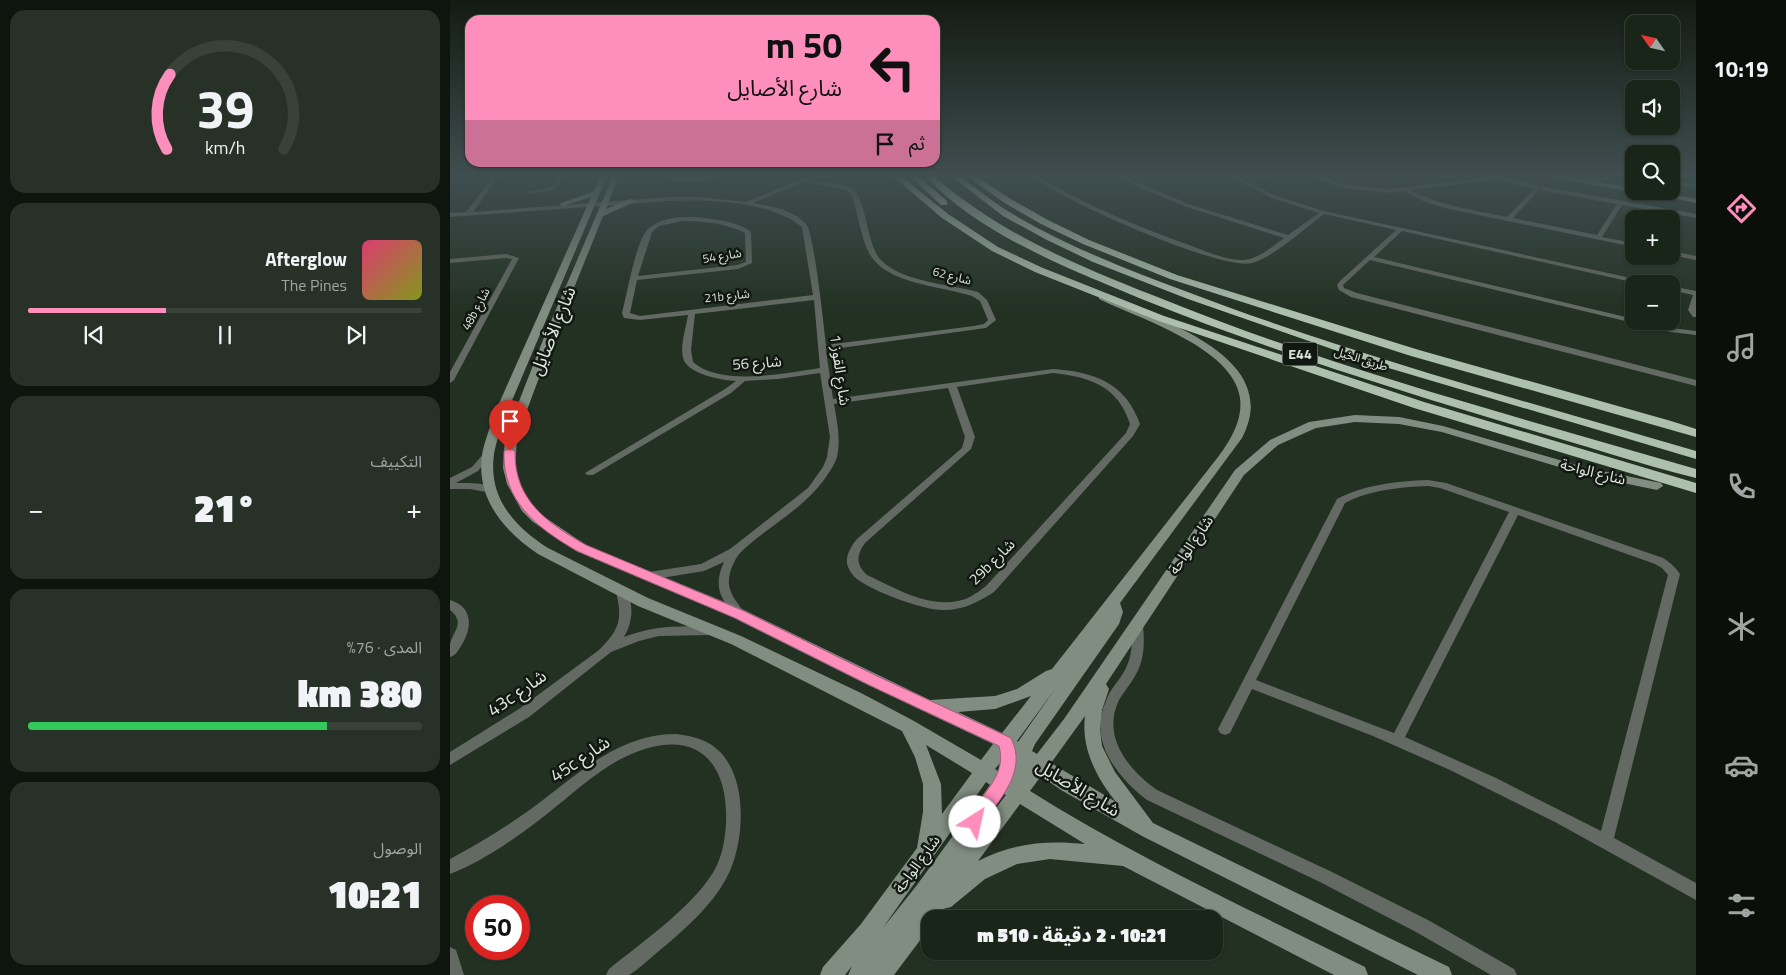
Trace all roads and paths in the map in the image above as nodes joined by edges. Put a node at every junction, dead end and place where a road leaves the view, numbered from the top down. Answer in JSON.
{"nodes":[{"id":1,"x":586,"y":222,"type":"edge"},
{"id":2,"x":588,"y":222,"type":"edge"},
{"id":3,"x":668,"y":222,"type":"edge"},
{"id":4,"x":711,"y":222,"type":"edge"},
{"id":5,"x":799,"y":222,"type":"edge"},
{"id":6,"x":863,"y":222,"type":"edge"},
{"id":7,"x":952,"y":222,"type":"edge"},
{"id":8,"x":970,"y":222,"type":"edge"},
{"id":9,"x":990,"y":222,"type":"edge"},
{"id":10,"x":1019,"y":222,"type":"edge"},
{"id":11,"x":1047,"y":222,"type":"edge"},
{"id":12,"x":1124,"y":222,"type":"edge"},
{"id":13,"x":1236,"y":222,"type":"edge"},
{"id":14,"x":1309,"y":222,"type":"edge"},
{"id":15,"x":1367,"y":222,"type":"edge"},
{"id":16,"x":1521,"y":222,"type":"edge"},
{"id":17,"x":1609,"y":222,"type":"edge"},
{"id":18,"x":1401,"y":229,"type":"junction"},
{"id":19,"x":1287,"y":237,"type":"junction"},
{"id":20,"x":1599,"y":238,"type":"junction"},
{"id":21,"x":1625,"y":243,"type":"edge"},
{"id":22,"x":1680,"y":255,"type":"edge"},
{"id":23,"x":1369,"y":258,"type":"junction"},
{"id":24,"x":1696,"y":258,"type":"edge"},
{"id":25,"x":450,"y":261,"type":"edge"},
{"id":26,"x":635,"y":278,"type":"junction"},
{"id":27,"x":1625,"y":278,"type":"edge"},
{"id":28,"x":1156,"y":283,"type":"junction"},
{"id":29,"x":1115,"y":284,"type":"junction"},
{"id":30,"x":1090,"y":290,"type":"junction"},
{"id":31,"x":1680,"y":291,"type":"edge"},
{"id":32,"x":1696,"y":295,"type":"edge"},
{"id":33,"x":817,"y":297,"type":"junction"},
{"id":34,"x":692,"y":311,"type":"junction"},
{"id":35,"x":1696,"y":315,"type":"edge"},
{"id":36,"x":640,"y":318,"type":"joint"},
{"id":37,"x":1625,"y":319,"type":"edge"},
{"id":38,"x":1671,"y":330,"type":"edge"},
{"id":39,"x":1696,"y":333,"type":"edge"},
{"id":40,"x":1387,"y":344,"type":"junction"},
{"id":41,"x":821,"y":348,"type":"junction"},
{"id":42,"x":824,"y":370,"type":"junction"},
{"id":43,"x":450,"y":380,"type":"edge"},
{"id":44,"x":742,"y":380,"type":"junction"},
{"id":45,"x":1696,"y":384,"type":"edge"},
{"id":46,"x":952,"y":386,"type":"junction"},
{"id":47,"x":1371,"y":389,"type":"junction"},
{"id":48,"x":830,"y":402,"type":"junction"},
{"id":49,"x":1696,"y":425,"type":"edge"},
{"id":50,"x":1696,"y":433,"type":"edge"},
{"id":51,"x":1696,"y":439,"type":"edge"},
{"id":52,"x":488,"y":454,"type":"junction"},
{"id":53,"x":1696,"y":455,"type":"edge"},
{"id":54,"x":590,"y":473,"type":"dead end"},
{"id":55,"x":1696,"y":474,"type":"edge"},
{"id":56,"x":450,"y":484,"type":"edge"},
{"id":57,"x":1657,"y":486,"type":"junction"},
{"id":58,"x":1696,"y":488,"type":"edge"},
{"id":59,"x":491,"y":490,"type":"junction"},
{"id":60,"x":1696,"y":497,"type":"edge"},
{"id":61,"x":1515,"y":511,"type":"junction"},
{"id":62,"x":734,"y":552,"type":"junction"},
{"id":63,"x":650,"y":576,"type":"junction"},
{"id":64,"x":622,"y":592,"type":"junction"},
{"id":65,"x":1112,"y":602,"type":"junction"},
{"id":66,"x":450,"y":604,"type":"edge"},
{"id":67,"x":740,"y":614,"type":"junction"},
{"id":68,"x":1137,"y":626,"type":"junction"},
{"id":69,"x":716,"y":631,"type":"junction"},
{"id":70,"x":450,"y":652,"type":"edge"},
{"id":71,"x":1075,"y":652,"type":"junction"},
{"id":72,"x":603,"y":653,"type":"junction"},
{"id":73,"x":1110,"y":666,"type":"junction"},
{"id":74,"x":1248,"y":682,"type":"junction"},
{"id":75,"x":927,"y":706,"type":"junction"},
{"id":76,"x":908,"y":726,"type":"junction"},
{"id":77,"x":1225,"y":729,"type":"dead end"},
{"id":78,"x":1397,"y":740,"type":"junction"},
{"id":79,"x":1013,"y":748,"type":"junction"},
{"id":80,"x":450,"y":759,"type":"edge"},
{"id":81,"x":1040,"y":766,"type":"junction"},
{"id":82,"x":984,"y":770,"type":"junction"},
{"id":83,"x":1002,"y":782,"type":"junction"},
{"id":84,"x":1019,"y":794,"type":"junction"},
{"id":85,"x":1149,"y":830,"type":"junction"},
{"id":86,"x":1606,"y":840,"type":"junction"},
{"id":87,"x":924,"y":854,"type":"junction"},
{"id":88,"x":1126,"y":858,"type":"junction"},
{"id":89,"x":450,"y":867,"type":"edge"},
{"id":90,"x":1696,"y":892,"type":"edge"},
{"id":91,"x":931,"y":910,"type":"edge"},
{"id":92,"x":933,"y":910,"type":"edge"},
{"id":93,"x":921,"y":923,"type":"edge"},
{"id":94,"x":450,"y":956,"type":"edge"},
{"id":95,"x":455,"y":975,"type":"edge"},
{"id":96,"x":615,"y":975,"type":"edge"},
{"id":97,"x":831,"y":975,"type":"edge"},
{"id":98,"x":858,"y":975,"type":"edge"},
{"id":99,"x":881,"y":975,"type":"edge"},
{"id":100,"x":1357,"y":975,"type":"edge"},
{"id":101,"x":1441,"y":975,"type":"edge"},
{"id":102,"x":1508,"y":975,"type":"edge"}],
"edges":[{"from":1,"to":52,"type":"main road","name":"شارع الأصايل"},
{"from":2,"to":63,"type":"main road","name":"شارع الأصايل"},
{"from":3,"to":26,"type":"street","name":"شارع 54"},
{"from":4,"to":26,"type":"street","name":"شارع 54"},
{"from":5,"to":33,"type":"street","name":"شارع القوز 1"},
{"from":6,"to":41,"type":"street","name":"شارع 62"},
{"from":7,"to":30,"type":"highway"},
{"from":8,"to":29,"type":"highway"},
{"from":9,"to":29,"type":"highway","name":"طريق الخيل","number":"E44"},
{"from":10,"to":28,"type":"highway","name":"طريق الخيل","number":"E44"},
{"from":11,"to":40,"type":"highway"},
{"from":12,"to":19,"type":"street"},
{"from":13,"to":19,"type":"street"},
{"from":14,"to":19,"type":"street"},
{"from":15,"to":18,"type":"street"},
{"from":16,"to":20,"type":"street"},
{"from":17,"to":20,"type":"street"},
{"from":18,"to":23,"type":"street"},
{"from":18,"to":27,"type":"street"},
{"from":20,"to":21,"type":"street"},
{"from":22,"to":24,"type":"street"},
{"from":23,"to":37,"type":"street"},
{"from":23,"to":45,"type":"street"},
{"from":25,"to":43,"type":"street","name":"48b شارع"},
{"from":26,"to":36,"type":"street","name":"شارع 54"},
{"from":28,"to":51,"type":"highway"},
{"from":28,"to":53,"type":"highway","name":"طريق الخيل","number":"E44"},
{"from":29,"to":55,"type":"highway","name":"طريق الخيل","number":"E44"},
{"from":30,"to":47,"type":"highway"},
{"from":30,"to":65,"type":"main road","name":"شارع الواحة"},
{"from":31,"to":32,"type":"street"},
{"from":32,"to":35,"type":"street"},
{"from":33,"to":34,"type":"street","name":"21b شارع"},
{"from":33,"to":41,"type":"street","name":"شارع القوز 1"},
{"from":34,"to":36,"type":"street","name":"21b شارع"},
{"from":34,"to":44,"type":"street","name":"شارع 56"},
{"from":38,"to":39,"type":"street"},
{"from":40,"to":49,"type":"highway"},
{"from":40,"to":50,"type":"highway"},
{"from":41,"to":42,"type":"street","name":"شارع القوز 1"},
{"from":42,"to":44,"type":"street","name":"شارع 56"},
{"from":42,"to":48,"type":"street","name":"شارع القوز 1"},
{"from":44,"to":54,"type":"street"},
{"from":46,"to":46,"type":"street","name":"29b شارع"},
{"from":46,"to":48,"type":"street","name":"29b شارع"},
{"from":47,"to":57,"type":"highway"},
{"from":47,"to":58,"type":"highway"},
{"from":48,"to":62,"type":"street","name":"شارع القوز 1"},
{"from":52,"to":56,"type":"street"},
{"from":52,"to":59,"type":"main road","name":"شارع الأصايل"},
{"from":56,"to":59,"type":"street"},
{"from":57,"to":60,"type":"highway"},
{"from":57,"to":68,"type":"main road","name":"شارع الواحة"},
{"from":59,"to":64,"type":"main road","name":"شارع الأصايل"},
{"from":61,"to":74,"type":"street"},
{"from":61,"to":78,"type":"street"},
{"from":61,"to":86,"type":"street"},
{"from":62,"to":63,"type":"street","name":"شارع القوز 1"},
{"from":62,"to":67,"type":"street","name":"شارع القوز 1"},
{"from":63,"to":67,"type":"main road","name":"شارع الأصايل"},
{"from":64,"to":69,"type":"main road","name":"شارع الأصايل"},
{"from":64,"to":72,"type":"street","name":"43c شارع"},
{"from":65,"to":71,"type":"main road","name":"شارع الواحة"},
{"from":65,"to":79,"type":"main road"},
{"from":66,"to":70,"type":"street"},
{"from":67,"to":75,"type":"main road","name":"شارع الأصايل"},
{"from":68,"to":73,"type":"main road","name":"شارع الواحة"},
{"from":68,"to":102,"type":"street"},
{"from":69,"to":72,"type":"street","name":"43c شارع"},
{"from":69,"to":76,"type":"main road","name":"شارع الأصايل"},
{"from":71,"to":75,"type":"main road"},
{"from":71,"to":79,"type":"main road","name":"شارع الواحة"},
{"from":72,"to":80,"type":"street","name":"43c شارع"},
{"from":73,"to":81,"type":"main road","name":"شارع الواحة"},
{"from":73,"to":85,"type":"main road"},
{"from":74,"to":77,"type":"street"},
{"from":74,"to":78,"type":"street"},
{"from":75,"to":79,"type":"main road","name":"شارع الأصايل"},
{"from":76,"to":82,"type":"main road","name":"شارع الأصايل"},
{"from":76,"to":87,"type":"main road"},
{"from":78,"to":86,"type":"street"},
{"from":79,"to":81,"type":"main road","name":"شارع الأصايل"},
{"from":79,"to":82,"type":"main road","name":"شارع الواحة"},
{"from":79,"to":83,"type":"main road"},
{"from":79,"to":84,"type":"main road"},
{"from":81,"to":84,"type":"main road","name":"شارع الواحة"},
{"from":81,"to":85,"type":"main road","name":"شارع الأصايل"},
{"from":82,"to":83,"type":"main road","name":"شارع الأصايل"},
{"from":82,"to":87,"type":"main road","name":"شارع الواحة"},
{"from":83,"to":84,"type":"main road","name":"شارع الأصايل"},
{"from":83,"to":98,"type":"main road"},
{"from":84,"to":88,"type":"main road","name":"شارع الأصايل"},
{"from":84,"to":91,"type":"main road","name":"شارع الواحة"},
{"from":85,"to":101,"type":"main road","name":"شارع الأصايل"},
{"from":86,"to":90,"type":"street"},
{"from":87,"to":97,"type":"main road","name":"شارع الواحة"},
{"from":88,"to":92,"type":"main road"},
{"from":88,"to":100,"type":"main road","name":"شارع الأصايل"},
{"from":89,"to":96,"type":"street","name":"45c شارع"},
{"from":93,"to":99,"type":"main road","name":"شارع الواحة"},
{"from":94,"to":95,"type":"street"}]}
